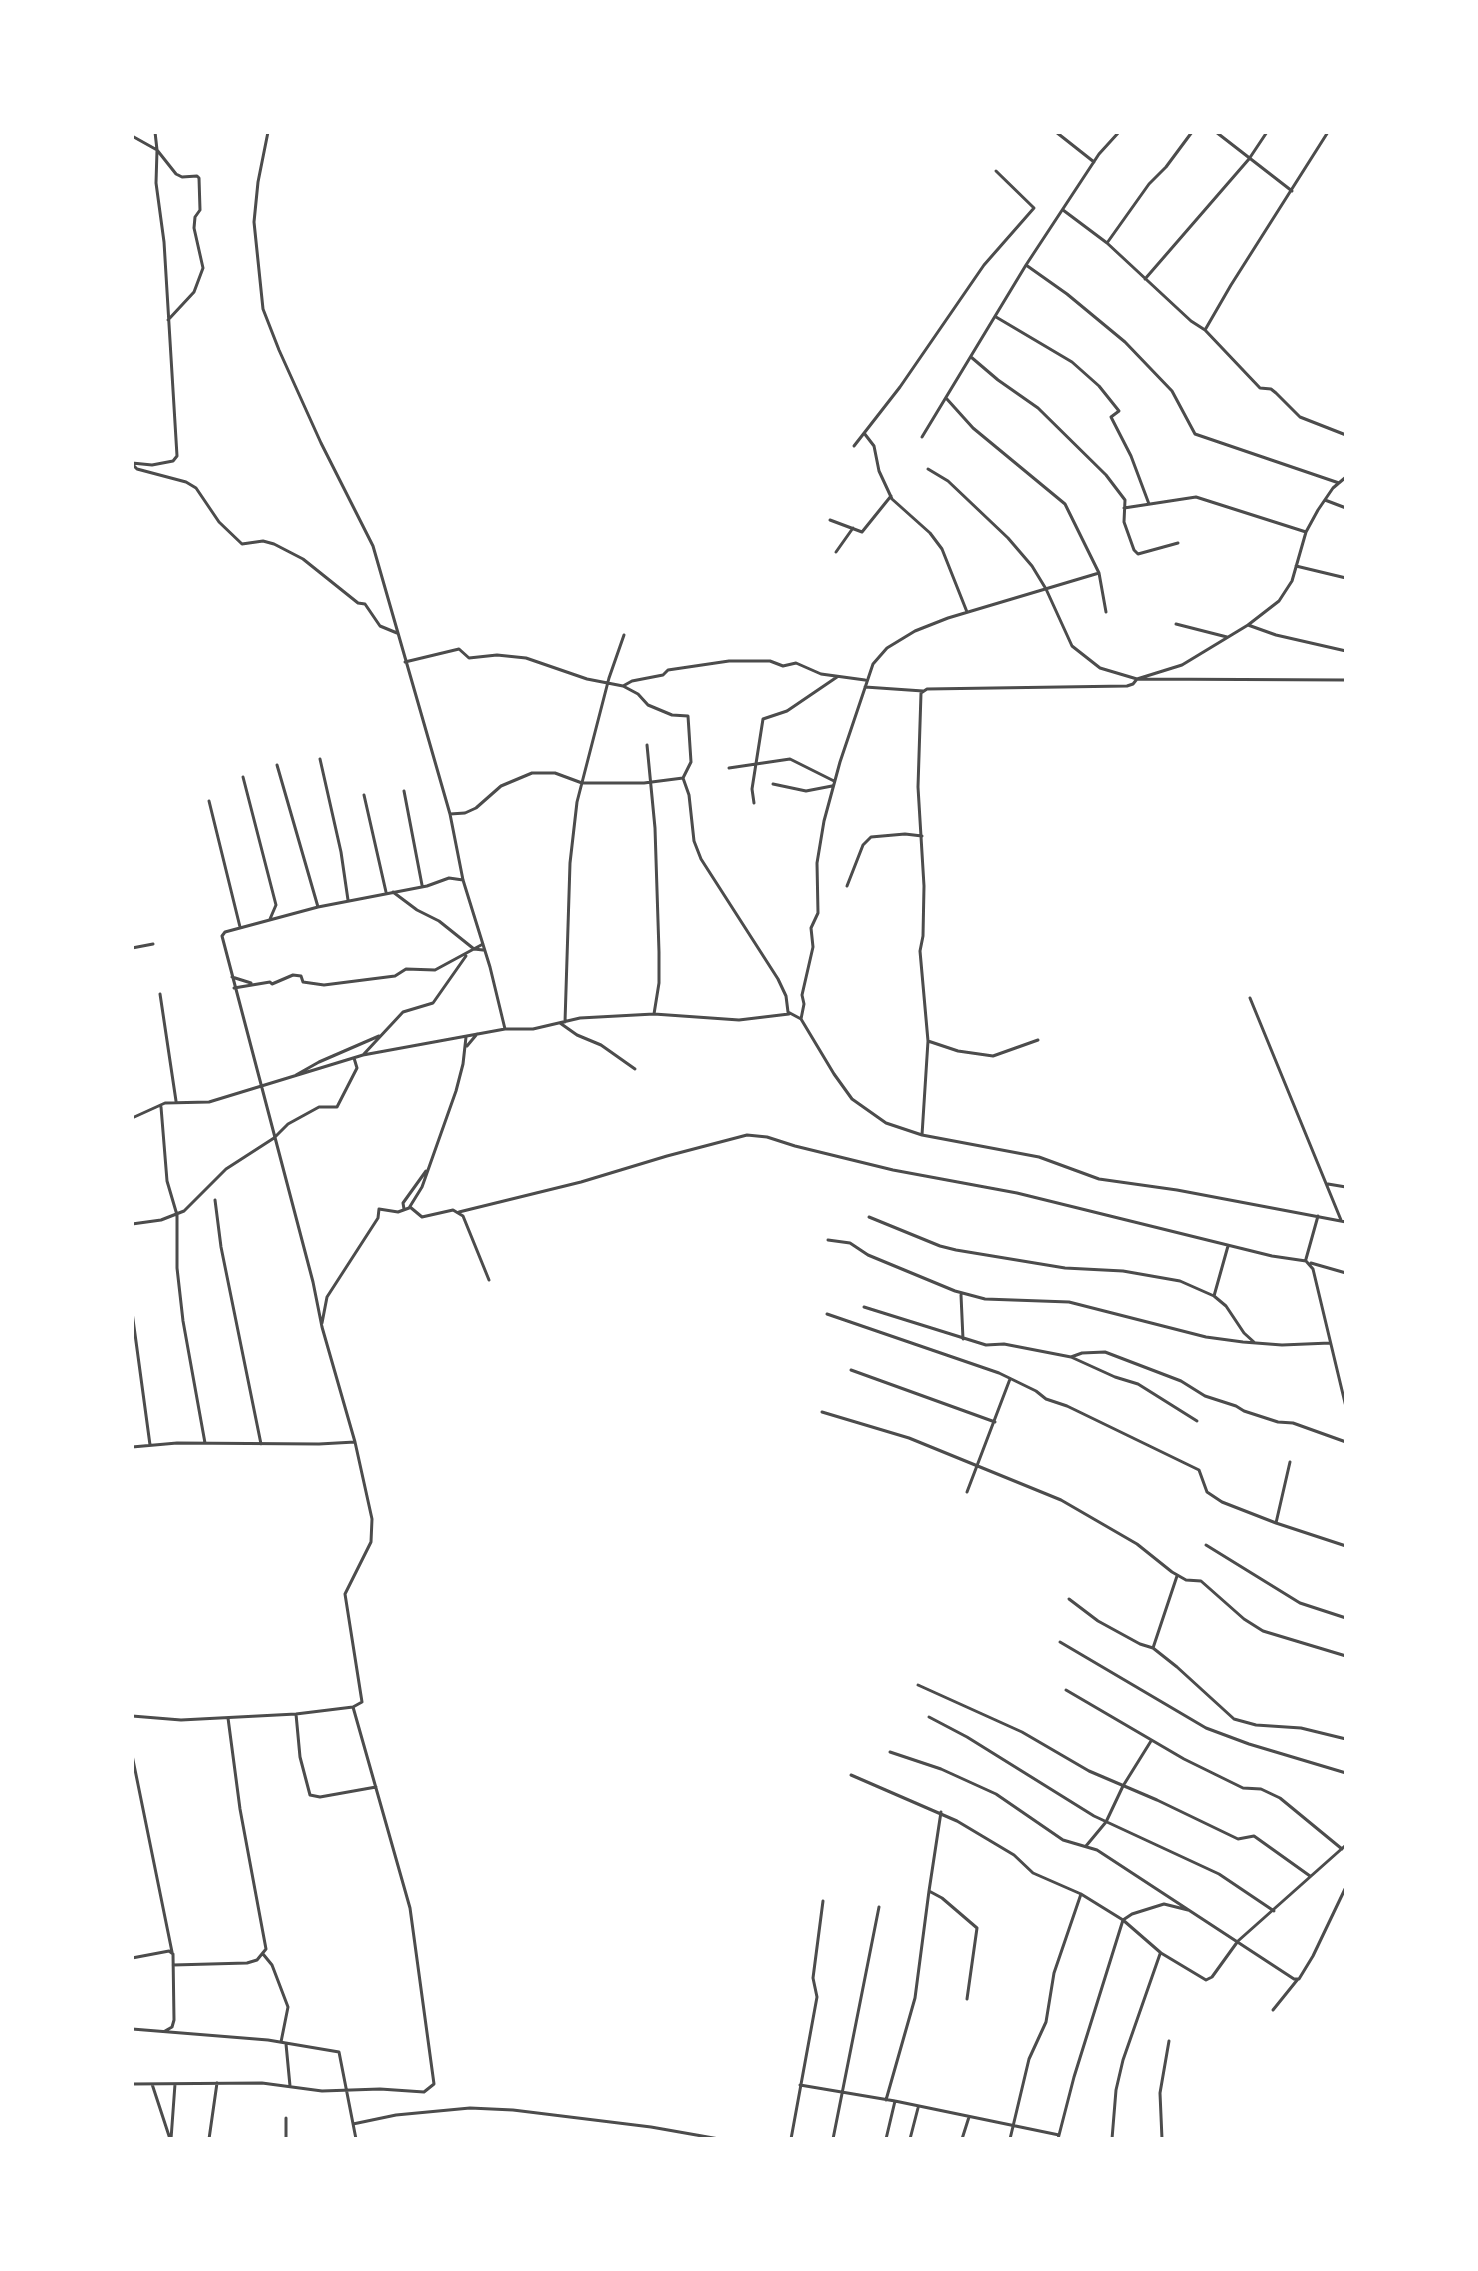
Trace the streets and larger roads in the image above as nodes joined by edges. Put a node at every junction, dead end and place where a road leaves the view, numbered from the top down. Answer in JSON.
{"nodes":[{"id":1,"x":155,"y":132,"type":"edge"},
{"id":2,"x":268,"y":132,"type":"edge"},
{"id":3,"x":1056,"y":132,"type":"edge"},
{"id":4,"x":1119,"y":132,"type":"edge"},
{"id":5,"x":1192,"y":132,"type":"edge"},
{"id":6,"x":1216,"y":132,"type":"edge"},
{"id":7,"x":1267,"y":132,"type":"edge"},
{"id":8,"x":1328,"y":132,"type":"edge"},
{"id":9,"x":132,"y":136,"type":"edge"},
{"id":10,"x":157,"y":150,"type":"junction"},
{"id":11,"x":1249,"y":159,"type":"junction"},
{"id":12,"x":1094,"y":162,"type":"junction"},
{"id":13,"x":996,"y":171,"type":"dead end"},
{"id":14,"x":1292,"y":191,"type":"junction"},
{"id":15,"x":1063,"y":210,"type":"junction"},
{"id":16,"x":1107,"y":243,"type":"junction"},
{"id":17,"x":1026,"y":265,"type":"junction"},
{"id":18,"x":1145,"y":279,"type":"junction"},
{"id":19,"x":996,"y":317,"type":"junction"},
{"id":20,"x":168,"y":320,"type":"junction"},
{"id":21,"x":1205,"y":330,"type":"junction"},
{"id":22,"x":971,"y":357,"type":"junction"},
{"id":23,"x":946,"y":398,"type":"junction"},
{"id":24,"x":864,"y":433,"type":"junction"},
{"id":25,"x":1346,"y":435,"type":"edge"},
{"id":26,"x":922,"y":437,"type":"dead end"},
{"id":27,"x":854,"y":446,"type":"dead end"},
{"id":28,"x":132,"y":464,"type":"edge"},
{"id":29,"x":928,"y":469,"type":"dead end"},
{"id":30,"x":1346,"y":477,"type":"edge"},
{"id":31,"x":1339,"y":483,"type":"junction"},
{"id":32,"x":891,"y":496,"type":"junction"},
{"id":33,"x":1325,"y":500,"type":"junction"},
{"id":34,"x":1149,"y":504,"type":"junction"},
{"id":35,"x":1124,"y":508,"type":"junction"},
{"id":36,"x":1346,"y":508,"type":"edge"},
{"id":37,"x":830,"y":520,"type":"dead end"},
{"id":38,"x":853,"y":528,"type":"junction"},
{"id":39,"x":1306,"y":532,"type":"junction"},
{"id":40,"x":1178,"y":543,"type":"dead end"},
{"id":41,"x":836,"y":552,"type":"dead end"},
{"id":42,"x":1296,"y":566,"type":"junction"},
{"id":43,"x":1099,"y":573,"type":"junction"},
{"id":44,"x":1346,"y":578,"type":"edge"},
{"id":45,"x":1046,"y":589,"type":"junction"},
{"id":46,"x":1106,"y":612,"type":"dead end"},
{"id":47,"x":967,"y":613,"type":"junction"},
{"id":48,"x":1176,"y":624,"type":"dead end"},
{"id":49,"x":1248,"y":625,"type":"junction"},
{"id":50,"x":397,"y":633,"type":"junction"},
{"id":51,"x":624,"y":635,"type":"dead end"},
{"id":52,"x":1227,"y":637,"type":"junction"},
{"id":53,"x":1346,"y":651,"type":"edge"},
{"id":54,"x":405,"y":662,"type":"junction"},
{"id":55,"x":839,"y":676,"type":"junction"},
{"id":56,"x":1137,"y":679,"type":"junction"},
{"id":57,"x":1346,"y":680,"type":"edge"},
{"id":58,"x":867,"y":681,"type":"junction"},
{"id":59,"x":607,"y":684,"type":"junction"},
{"id":60,"x":623,"y":686,"type":"junction"},
{"id":61,"x":865,"y":687,"type":"junction"},
{"id":62,"x":923,"y":691,"type":"junction"},
{"id":63,"x":647,"y":745,"type":"dead end"},
{"id":64,"x":320,"y":759,"type":"dead end"},
{"id":65,"x":757,"y":764,"type":"junction"},
{"id":66,"x":277,"y":765,"type":"dead end"},
{"id":67,"x":729,"y":768,"type":"dead end"},
{"id":68,"x":243,"y":777,"type":"dead end"},
{"id":69,"x":683,"y":778,"type":"junction"},
{"id":70,"x":651,"y":782,"type":"junction"},
{"id":71,"x":582,"y":783,"type":"junction"},
{"id":72,"x":833,"y":783,"type":"junction"},
{"id":73,"x":773,"y":784,"type":"dead end"},
{"id":74,"x":404,"y":791,"type":"dead end"},
{"id":75,"x":364,"y":795,"type":"dead end"},
{"id":76,"x":209,"y":801,"type":"dead end"},
{"id":77,"x":754,"y":803,"type":"dead end"},
{"id":78,"x":450,"y":814,"type":"junction"},
{"id":79,"x":922,"y":836,"type":"junction"},
{"id":80,"x":463,"y":880,"type":"junction"},
{"id":81,"x":423,"y":886,"type":"junction"},
{"id":82,"x":847,"y":886,"type":"dead end"},
{"id":83,"x":393,"y":892,"type":"junction"},
{"id":84,"x":386,"y":894,"type":"junction"},
{"id":85,"x":348,"y":902,"type":"junction"},
{"id":86,"x":318,"y":907,"type":"junction"},
{"id":87,"x":270,"y":919,"type":"junction"},
{"id":88,"x":240,"y":927,"type":"junction"},
{"id":89,"x":153,"y":944,"type":"dead end"},
{"id":90,"x":483,"y":944,"type":"junction"},
{"id":91,"x":132,"y":948,"type":"edge"},
{"id":92,"x":474,"y":949,"type":"junction"},
{"id":93,"x":485,"y":951,"type":"junction"},
{"id":94,"x":468,"y":953,"type":"junction"},
{"id":95,"x":232,"y":977,"type":"junction"},
{"id":96,"x":255,"y":984,"type":"junction"},
{"id":97,"x":234,"y":988,"type":"junction"},
{"id":98,"x":160,"y":994,"type":"dead end"},
{"id":99,"x":1250,"y":998,"type":"dead end"},
{"id":100,"x":654,"y":1014,"type":"junction"},
{"id":101,"x":789,"y":1014,"type":"junction"},
{"id":102,"x":801,"y":1019,"type":"junction"},
{"id":103,"x":562,"y":1022,"type":"junction"},
{"id":104,"x":505,"y":1029,"type":"junction"},
{"id":105,"x":478,"y":1033,"type":"junction"},
{"id":106,"x":379,"y":1036,"type":"junction"},
{"id":107,"x":466,"y":1036,"type":"junction"},
{"id":108,"x":1038,"y":1040,"type":"dead end"},
{"id":109,"x":928,"y":1041,"type":"junction"},
{"id":110,"x":467,"y":1046,"type":"junction"},
{"id":111,"x":363,"y":1055,"type":"junction"},
{"id":112,"x":354,"y":1058,"type":"junction"},
{"id":113,"x":635,"y":1069,"type":"dead end"},
{"id":114,"x":296,"y":1075,"type":"junction"},
{"id":115,"x":260,"y":1085,"type":"junction"},
{"id":116,"x":176,"y":1101,"type":"junction"},
{"id":117,"x":161,"y":1105,"type":"junction"},
{"id":118,"x":132,"y":1118,"type":"edge"},
{"id":119,"x":922,"y":1135,"type":"junction"},
{"id":120,"x":274,"y":1138,"type":"junction"},
{"id":121,"x":427,"y":1169,"type":"junction"},
{"id":122,"x":1328,"y":1184,"type":"junction"},
{"id":123,"x":1346,"y":1187,"type":"edge"},
{"id":124,"x":215,"y":1200,"type":"dead end"},
{"id":125,"x":410,"y":1207,"type":"junction"},
{"id":126,"x":404,"y":1209,"type":"junction"},
{"id":127,"x":459,"y":1212,"type":"junction"},
{"id":128,"x":177,"y":1215,"type":"junction"},
{"id":129,"x":1318,"y":1216,"type":"junction"},
{"id":130,"x":869,"y":1217,"type":"dead end"},
{"id":131,"x":1344,"y":1222,"type":"edge"},
{"id":132,"x":132,"y":1224,"type":"edge"},
{"id":133,"x":828,"y":1240,"type":"dead end"},
{"id":134,"x":1228,"y":1246,"type":"junction"},
{"id":135,"x":1308,"y":1262,"type":"junction"},
{"id":136,"x":1346,"y":1273,"type":"edge"},
{"id":137,"x":489,"y":1280,"type":"dead end"},
{"id":138,"x":961,"y":1293,"type":"junction"},
{"id":139,"x":1214,"y":1296,"type":"junction"},
{"id":140,"x":864,"y":1307,"type":"dead end"},
{"id":141,"x":132,"y":1312,"type":"edge"},
{"id":142,"x":827,"y":1314,"type":"dead end"},
{"id":143,"x":322,"y":1327,"type":"junction"},
{"id":144,"x":963,"y":1339,"type":"junction"},
{"id":145,"x":1330,"y":1343,"type":"junction"},
{"id":146,"x":1256,"y":1344,"type":"junction"},
{"id":147,"x":1071,"y":1357,"type":"junction"},
{"id":148,"x":851,"y":1370,"type":"dead end"},
{"id":149,"x":1346,"y":1378,"type":"edge"},
{"id":150,"x":1010,"y":1379,"type":"junction"},
{"id":151,"x":1340,"y":1382,"type":"junction"},
{"id":152,"x":1346,"y":1407,"type":"edge"},
{"id":153,"x":822,"y":1412,"type":"dead end"},
{"id":154,"x":1197,"y":1421,"type":"dead end"},
{"id":155,"x":995,"y":1422,"type":"junction"},
{"id":156,"x":355,"y":1442,"type":"junction"},
{"id":157,"x":1346,"y":1442,"type":"edge"},
{"id":158,"x":205,"y":1443,"type":"junction"},
{"id":159,"x":261,"y":1444,"type":"junction"},
{"id":160,"x":150,"y":1445,"type":"junction"},
{"id":161,"x":132,"y":1447,"type":"edge"},
{"id":162,"x":1290,"y":1462,"type":"dead end"},
{"id":163,"x":977,"y":1466,"type":"junction"},
{"id":164,"x":967,"y":1492,"type":"dead end"},
{"id":165,"x":1276,"y":1523,"type":"junction"},
{"id":166,"x":1206,"y":1545,"type":"dead end"},
{"id":167,"x":1346,"y":1546,"type":"edge"},
{"id":168,"x":1177,"y":1575,"type":"junction"},
{"id":169,"x":1069,"y":1599,"type":"dead end"},
{"id":170,"x":1346,"y":1618,"type":"edge"},
{"id":171,"x":1060,"y":1642,"type":"dead end"},
{"id":172,"x":1153,"y":1648,"type":"junction"},
{"id":173,"x":1346,"y":1656,"type":"edge"},
{"id":174,"x":918,"y":1685,"type":"dead end"},
{"id":175,"x":1066,"y":1690,"type":"dead end"},
{"id":176,"x":353,"y":1707,"type":"junction"},
{"id":177,"x":296,"y":1714,"type":"junction"},
{"id":178,"x":132,"y":1716,"type":"edge"},
{"id":179,"x":929,"y":1717,"type":"dead end"},
{"id":180,"x":228,"y":1718,"type":"junction"},
{"id":181,"x":1346,"y":1739,"type":"edge"},
{"id":182,"x":1151,"y":1741,"type":"junction"},
{"id":183,"x":890,"y":1752,"type":"dead end"},
{"id":184,"x":132,"y":1755,"type":"edge"},
{"id":185,"x":1346,"y":1773,"type":"edge"},
{"id":186,"x":851,"y":1775,"type":"dead end"},
{"id":187,"x":1123,"y":1786,"type":"junction"},
{"id":188,"x":135,"y":1787,"type":"edge"},
{"id":189,"x":376,"y":1787,"type":"junction"},
{"id":190,"x":941,"y":1812,"type":"junction"},
{"id":191,"x":1106,"y":1822,"type":"junction"},
{"id":192,"x":1346,"y":1845,"type":"edge"},
{"id":193,"x":1085,"y":1847,"type":"junction"},
{"id":194,"x":1342,"y":1849,"type":"junction"},
{"id":195,"x":1310,"y":1876,"type":"junction"},
{"id":196,"x":1345,"y":1889,"type":"edge"},
{"id":197,"x":929,"y":1891,"type":"junction"},
{"id":198,"x":1081,"y":1894,"type":"junction"},
{"id":199,"x":823,"y":1901,"type":"dead end"},
{"id":200,"x":879,"y":1907,"type":"dead end"},
{"id":201,"x":1192,"y":1910,"type":"junction"},
{"id":202,"x":1274,"y":1911,"type":"junction"},
{"id":203,"x":1123,"y":1920,"type":"junction"},
{"id":204,"x":1238,"y":1941,"type":"junction"},
{"id":205,"x":172,"y":1952,"type":"junction"},
{"id":206,"x":1161,"y":1953,"type":"junction"},
{"id":207,"x":263,"y":1954,"type":"junction"},
{"id":208,"x":132,"y":1958,"type":"edge"},
{"id":209,"x":173,"y":1965,"type":"junction"},
{"id":210,"x":1298,"y":1979,"type":"junction"},
{"id":211,"x":967,"y":1999,"type":"dead end"},
{"id":212,"x":1273,"y":2010,"type":"dead end"},
{"id":213,"x":132,"y":2029,"type":"edge"},
{"id":214,"x":165,"y":2031,"type":"junction"},
{"id":215,"x":1169,"y":2041,"type":"dead end"},
{"id":216,"x":284,"y":2043,"type":"junction"},
{"id":217,"x":217,"y":2083,"type":"junction"},
{"id":218,"x":132,"y":2084,"type":"edge"},
{"id":219,"x":152,"y":2084,"type":"junction"},
{"id":220,"x":175,"y":2084,"type":"junction"},
{"id":221,"x":800,"y":2085,"type":"junction"},
{"id":222,"x":290,"y":2086,"type":"junction"},
{"id":223,"x":347,"y":2090,"type":"junction"},
{"id":224,"x":843,"y":2094,"type":"junction"},
{"id":225,"x":886,"y":2100,"type":"junction"},
{"id":226,"x":895,"y":2101,"type":"junction"},
{"id":227,"x":918,"y":2107,"type":"junction"},
{"id":228,"x":969,"y":2117,"type":"junction"},
{"id":229,"x":286,"y":2118,"type":"dead end"},
{"id":230,"x":353,"y":2124,"type":"junction"},
{"id":231,"x":1014,"y":2126,"type":"junction"},
{"id":232,"x":689,"y":2132,"type":"junction"},
{"id":233,"x":1059,"y":2137,"type":"edge"},
{"id":234,"x":709,"y":2138,"type":"edge"},
{"id":235,"x":170,"y":2139,"type":"edge"},
{"id":236,"x":209,"y":2139,"type":"edge"},
{"id":237,"x":286,"y":2139,"type":"edge"},
{"id":238,"x":356,"y":2139,"type":"edge"},
{"id":239,"x":687,"y":2139,"type":"edge"},
{"id":240,"x":719,"y":2139,"type":"edge"},
{"id":241,"x":791,"y":2139,"type":"edge"},
{"id":242,"x":833,"y":2139,"type":"edge"},
{"id":243,"x":886,"y":2139,"type":"edge"},
{"id":244,"x":910,"y":2139,"type":"edge"},
{"id":245,"x":962,"y":2139,"type":"edge"},
{"id":246,"x":1010,"y":2139,"type":"edge"},
{"id":247,"x":1112,"y":2139,"type":"edge"},
{"id":248,"x":1162,"y":2139,"type":"edge"}],
"edges":[{"from":1,"to":10,"type":"street"},
{"from":2,"to":50,"type":"street"},
{"from":3,"to":12,"type":"street"},
{"from":4,"to":12,"type":"street"},
{"from":5,"to":16,"type":"street"},
{"from":6,"to":11,"type":"street"},
{"from":7,"to":11,"type":"street"},
{"from":8,"to":14,"type":"street"},
{"from":9,"to":10,"type":"street"},
{"from":10,"to":20,"type":"street"},
{"from":10,"to":20,"type":"street"},
{"from":11,"to":14,"type":"street"},
{"from":11,"to":18,"type":"street"},
{"from":12,"to":15,"type":"street"},
{"from":13,"to":24,"type":"street"},
{"from":14,"to":21,"type":"street"},
{"from":15,"to":16,"type":"street"},
{"from":15,"to":17,"type":"street"},
{"from":16,"to":18,"type":"street"},
{"from":17,"to":19,"type":"street"},
{"from":17,"to":31,"type":"street"},
{"from":18,"to":21,"type":"street"},
{"from":19,"to":22,"type":"street"},
{"from":19,"to":34,"type":"street"},
{"from":20,"to":28,"type":"street"},
{"from":21,"to":25,"type":"street"},
{"from":22,"to":23,"type":"street"},
{"from":22,"to":35,"type":"street"},
{"from":23,"to":26,"type":"street"},
{"from":23,"to":43,"type":"street"},
{"from":24,"to":27,"type":"street"},
{"from":24,"to":32,"type":"street"},
{"from":28,"to":50,"type":"street"},
{"from":29,"to":45,"type":"street"},
{"from":30,"to":31,"type":"street"},
{"from":31,"to":33,"type":"street"},
{"from":32,"to":38,"type":"street"},
{"from":32,"to":47,"type":"street"},
{"from":33,"to":36,"type":"street"},
{"from":33,"to":39,"type":"street"},
{"from":34,"to":35,"type":"street"},
{"from":34,"to":39,"type":"street"},
{"from":35,"to":40,"type":"street"},
{"from":37,"to":38,"type":"street"},
{"from":38,"to":41,"type":"street"},
{"from":39,"to":42,"type":"street"},
{"from":42,"to":44,"type":"street"},
{"from":42,"to":49,"type":"street"},
{"from":43,"to":45,"type":"street"},
{"from":43,"to":46,"type":"street"},
{"from":45,"to":47,"type":"street"},
{"from":45,"to":56,"type":"street"},
{"from":47,"to":58,"type":"street"},
{"from":48,"to":52,"type":"street"},
{"from":49,"to":52,"type":"street"},
{"from":49,"to":53,"type":"street"},
{"from":50,"to":54,"type":"street"},
{"from":51,"to":59,"type":"street"},
{"from":52,"to":56,"type":"street"},
{"from":54,"to":59,"type":"street"},
{"from":54,"to":78,"type":"street"},
{"from":55,"to":58,"type":"street"},
{"from":55,"to":60,"type":"street"},
{"from":55,"to":65,"type":"street"},
{"from":56,"to":57,"type":"street"},
{"from":56,"to":62,"type":"street"},
{"from":58,"to":61,"type":"street"},
{"from":59,"to":60,"type":"street"},
{"from":59,"to":71,"type":"street"},
{"from":60,"to":69,"type":"street"},
{"from":61,"to":62,"type":"street"},
{"from":61,"to":72,"type":"street"},
{"from":62,"to":79,"type":"street"},
{"from":63,"to":70,"type":"street"},
{"from":64,"to":85,"type":"street"},
{"from":65,"to":67,"type":"street"},
{"from":65,"to":72,"type":"street"},
{"from":65,"to":77,"type":"street"},
{"from":66,"to":86,"type":"street"},
{"from":68,"to":87,"type":"street"},
{"from":69,"to":70,"type":"street"},
{"from":69,"to":101,"type":"street"},
{"from":70,"to":71,"type":"street"},
{"from":70,"to":100,"type":"street"},
{"from":71,"to":78,"type":"street"},
{"from":71,"to":103,"type":"street"},
{"from":72,"to":73,"type":"street"},
{"from":72,"to":102,"type":"street"},
{"from":74,"to":81,"type":"street"},
{"from":75,"to":84,"type":"street"},
{"from":76,"to":88,"type":"street"},
{"from":78,"to":80,"type":"street"},
{"from":79,"to":82,"type":"street"},
{"from":79,"to":109,"type":"street"},
{"from":80,"to":81,"type":"street"},
{"from":80,"to":90,"type":"street"},
{"from":81,"to":83,"type":"street"},
{"from":83,"to":84,"type":"street"},
{"from":83,"to":92,"type":"street"},
{"from":84,"to":85,"type":"street"},
{"from":85,"to":86,"type":"street"},
{"from":86,"to":87,"type":"street"},
{"from":87,"to":88,"type":"street"},
{"from":88,"to":95,"type":"street"},
{"from":89,"to":91,"type":"street"},
{"from":90,"to":92,"type":"street"},
{"from":90,"to":93,"type":"street"},
{"from":92,"to":93,"type":"street"},
{"from":92,"to":94,"type":"street"},
{"from":93,"to":104,"type":"street"},
{"from":94,"to":96,"type":"street"},
{"from":94,"to":106,"type":"street"},
{"from":95,"to":96,"type":"street"},
{"from":95,"to":97,"type":"street"},
{"from":96,"to":97,"type":"street"},
{"from":97,"to":115,"type":"street"},
{"from":98,"to":116,"type":"street"},
{"from":99,"to":122,"type":"street"},
{"from":100,"to":101,"type":"street"},
{"from":100,"to":103,"type":"street"},
{"from":101,"to":102,"type":"street"},
{"from":102,"to":119,"type":"street"},
{"from":103,"to":104,"type":"street"},
{"from":103,"to":113,"type":"street"},
{"from":104,"to":105,"type":"street"},
{"from":105,"to":107,"type":"street"},
{"from":105,"to":110,"type":"street"},
{"from":106,"to":111,"type":"street"},
{"from":106,"to":114,"type":"street"},
{"from":107,"to":110,"type":"street"},
{"from":107,"to":111,"type":"street"},
{"from":108,"to":109,"type":"street"},
{"from":109,"to":119,"type":"street"},
{"from":110,"to":121,"type":"street"},
{"from":111,"to":112,"type":"street"},
{"from":112,"to":114,"type":"street"},
{"from":112,"to":120,"type":"street"},
{"from":114,"to":115,"type":"street"},
{"from":115,"to":116,"type":"street"},
{"from":115,"to":120,"type":"street"},
{"from":116,"to":117,"type":"street"},
{"from":117,"to":118,"type":"street"},
{"from":117,"to":128,"type":"street"},
{"from":119,"to":129,"type":"street"},
{"from":120,"to":128,"type":"street"},
{"from":120,"to":143,"type":"street"},
{"from":121,"to":125,"type":"street"},
{"from":121,"to":126,"type":"street"},
{"from":122,"to":123,"type":"street"},
{"from":122,"to":131,"type":"street"},
{"from":124,"to":159,"type":"street"},
{"from":125,"to":126,"type":"street"},
{"from":125,"to":127,"type":"street"},
{"from":126,"to":143,"type":"street"},
{"from":127,"to":134,"type":"street"},
{"from":127,"to":137,"type":"street"},
{"from":128,"to":132,"type":"street"},
{"from":128,"to":158,"type":"street"},
{"from":129,"to":131,"type":"street"},
{"from":129,"to":135,"type":"street"},
{"from":130,"to":139,"type":"street"},
{"from":133,"to":138,"type":"street"},
{"from":134,"to":135,"type":"street"},
{"from":134,"to":139,"type":"street"},
{"from":135,"to":136,"type":"street"},
{"from":135,"to":145,"type":"street"},
{"from":138,"to":144,"type":"street"},
{"from":138,"to":146,"type":"street"},
{"from":139,"to":146,"type":"street"},
{"from":140,"to":144,"type":"street"},
{"from":141,"to":160,"type":"street"},
{"from":142,"to":150,"type":"street"},
{"from":143,"to":156,"type":"street"},
{"from":144,"to":147,"type":"street"},
{"from":145,"to":146,"type":"street"},
{"from":145,"to":151,"type":"street"},
{"from":147,"to":154,"type":"street"},
{"from":147,"to":157,"type":"street"},
{"from":148,"to":155,"type":"street"},
{"from":149,"to":151,"type":"street"},
{"from":150,"to":155,"type":"street"},
{"from":150,"to":165,"type":"street"},
{"from":151,"to":152,"type":"street"},
{"from":153,"to":163,"type":"street"},
{"from":155,"to":163,"type":"street"},
{"from":156,"to":159,"type":"street"},
{"from":156,"to":176,"type":"street"},
{"from":158,"to":159,"type":"street"},
{"from":158,"to":160,"type":"street"},
{"from":160,"to":161,"type":"street"},
{"from":162,"to":165,"type":"street"},
{"from":163,"to":164,"type":"street"},
{"from":163,"to":168,"type":"street"},
{"from":165,"to":167,"type":"street"},
{"from":166,"to":170,"type":"street"},
{"from":168,"to":172,"type":"street"},
{"from":168,"to":173,"type":"street"},
{"from":169,"to":172,"type":"street"},
{"from":171,"to":185,"type":"street"},
{"from":172,"to":181,"type":"street"},
{"from":174,"to":187,"type":"street"},
{"from":175,"to":182,"type":"street"},
{"from":176,"to":177,"type":"street"},
{"from":176,"to":189,"type":"street"},
{"from":177,"to":180,"type":"street"},
{"from":177,"to":189,"type":"street"},
{"from":178,"to":180,"type":"street"},
{"from":179,"to":191,"type":"street"},
{"from":180,"to":207,"type":"street"},
{"from":182,"to":187,"type":"street"},
{"from":182,"to":194,"type":"street"},
{"from":183,"to":193,"type":"street"},
{"from":184,"to":188,"type":"street"},
{"from":186,"to":190,"type":"street"},
{"from":187,"to":191,"type":"street"},
{"from":187,"to":195,"type":"street"},
{"from":188,"to":205,"type":"street"},
{"from":189,"to":223,"type":"street"},
{"from":190,"to":197,"type":"street"},
{"from":190,"to":198,"type":"street"},
{"from":191,"to":193,"type":"street"},
{"from":191,"to":202,"type":"street"},
{"from":192,"to":194,"type":"street"},
{"from":193,"to":201,"type":"street"},
{"from":194,"to":195,"type":"street"},
{"from":195,"to":202,"type":"street"},
{"from":196,"to":210,"type":"street"},
{"from":197,"to":211,"type":"street"},
{"from":197,"to":225,"type":"street"},
{"from":198,"to":203,"type":"street"},
{"from":198,"to":231,"type":"street"},
{"from":199,"to":221,"type":"street"},
{"from":200,"to":224,"type":"street"},
{"from":201,"to":203,"type":"street"},
{"from":201,"to":204,"type":"street"},
{"from":202,"to":204,"type":"street"},
{"from":203,"to":206,"type":"street"},
{"from":203,"to":233,"type":"street"},
{"from":204,"to":206,"type":"street"},
{"from":204,"to":210,"type":"street"},
{"from":205,"to":208,"type":"street"},
{"from":205,"to":209,"type":"street"},
{"from":206,"to":247,"type":"street"},
{"from":207,"to":209,"type":"street"},
{"from":207,"to":216,"type":"street"},
{"from":209,"to":214,"type":"street"},
{"from":210,"to":212,"type":"street"},
{"from":213,"to":214,"type":"street"},
{"from":214,"to":216,"type":"street"},
{"from":215,"to":248,"type":"street"},
{"from":216,"to":222,"type":"street"},
{"from":216,"to":223,"type":"street"},
{"from":217,"to":220,"type":"street"},
{"from":217,"to":222,"type":"street"},
{"from":217,"to":236,"type":"street"},
{"from":218,"to":219,"type":"street"},
{"from":219,"to":220,"type":"street"},
{"from":219,"to":235,"type":"street"},
{"from":220,"to":235,"type":"street"},
{"from":221,"to":224,"type":"street"},
{"from":221,"to":241,"type":"street"},
{"from":222,"to":223,"type":"street"},
{"from":223,"to":230,"type":"street"},
{"from":224,"to":225,"type":"street"},
{"from":224,"to":242,"type":"street"},
{"from":225,"to":226,"type":"street"},
{"from":226,"to":227,"type":"street"},
{"from":226,"to":243,"type":"street"},
{"from":227,"to":228,"type":"street"},
{"from":227,"to":244,"type":"street"},
{"from":228,"to":231,"type":"street"},
{"from":228,"to":245,"type":"street"},
{"from":229,"to":237,"type":"street"},
{"from":230,"to":232,"type":"street"},
{"from":230,"to":238,"type":"street"},
{"from":231,"to":233,"type":"street"},
{"from":231,"to":246,"type":"street"},
{"from":232,"to":234,"type":"street"},
{"from":232,"to":239,"type":"street"},
{"from":234,"to":240,"type":"street"}]}
